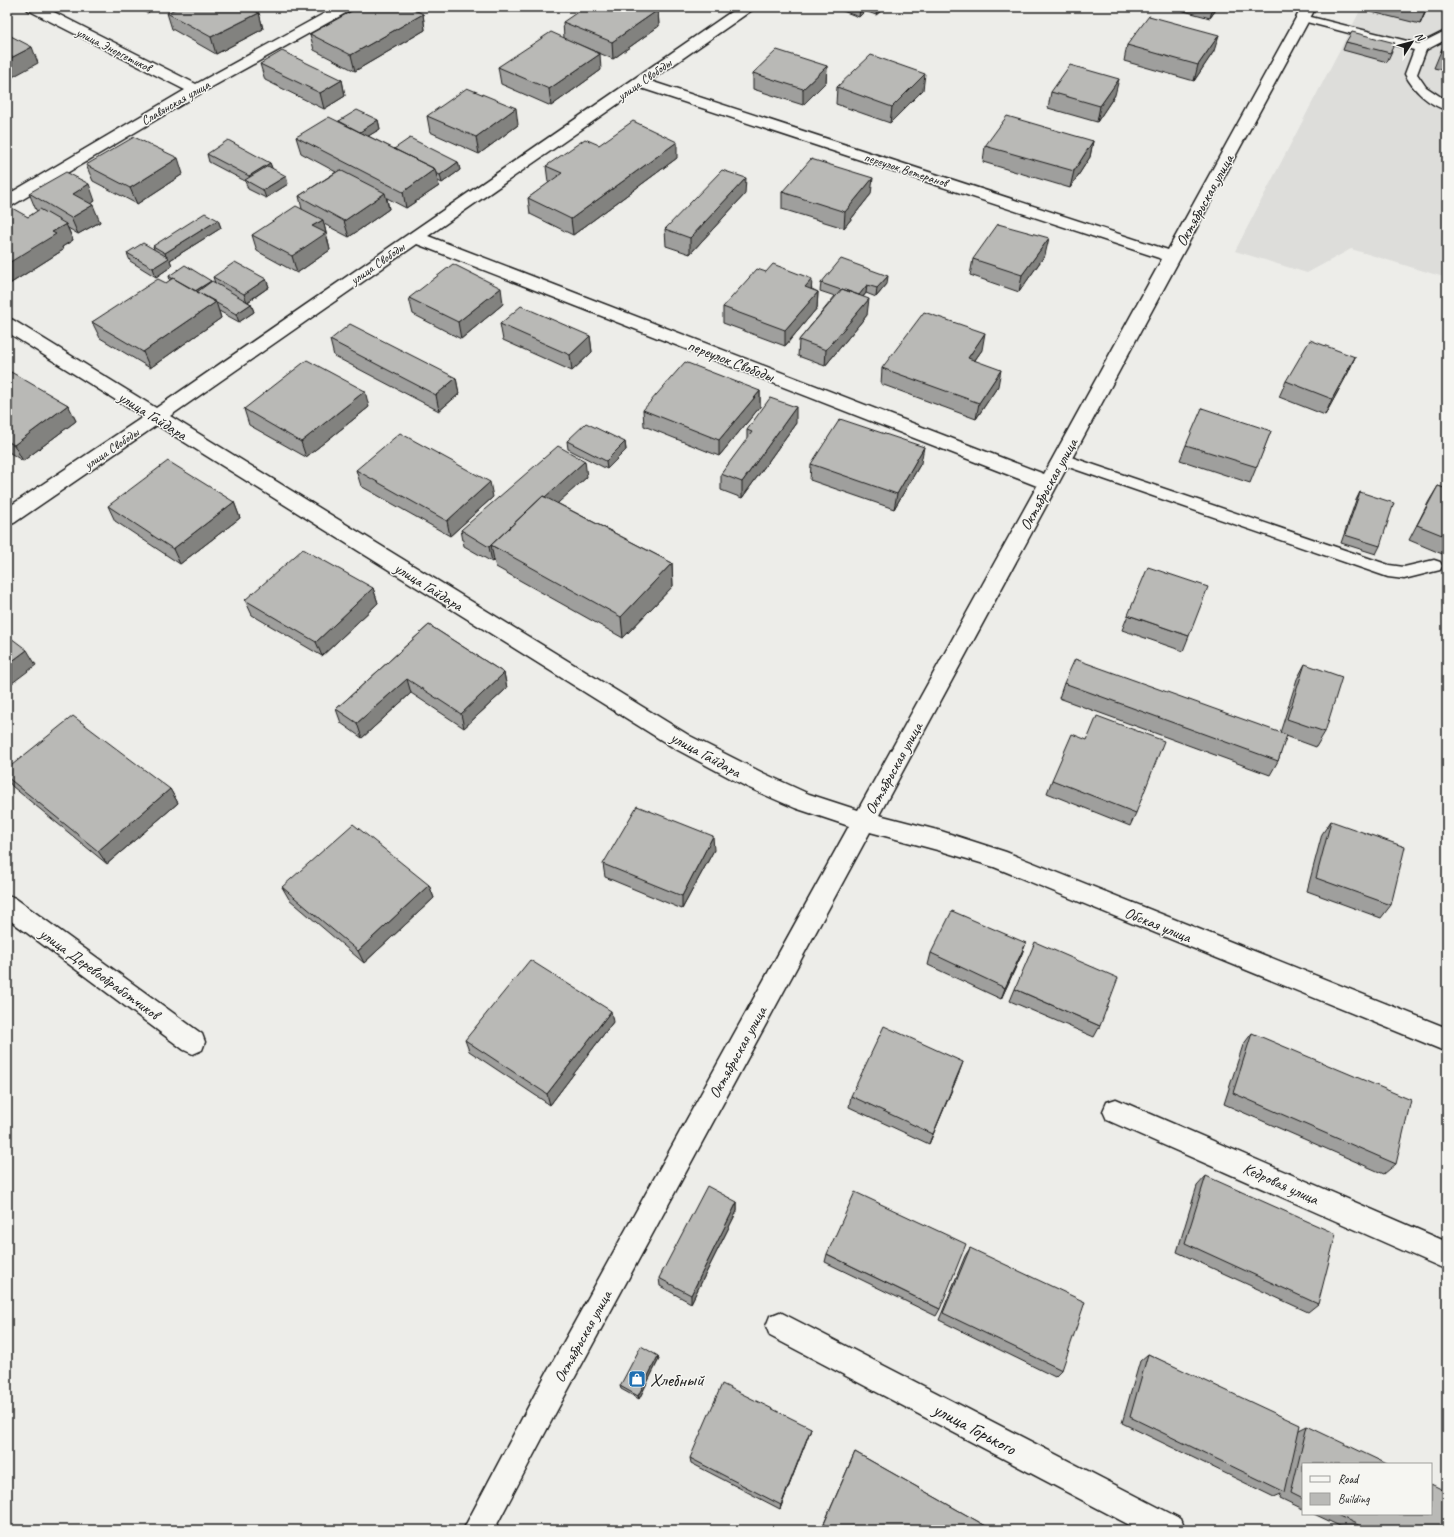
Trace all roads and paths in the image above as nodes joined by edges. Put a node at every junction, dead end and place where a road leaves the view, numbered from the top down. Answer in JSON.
{"nodes":[{"id":1,"x":33,"y":7,"type":"edge"},
{"id":2,"x":346,"y":7,"type":"edge"},
{"id":3,"x":747,"y":7,"type":"edge"},
{"id":4,"x":1306,"y":12,"type":"edge"},
{"id":5,"x":1447,"y":34,"type":"edge"},
{"id":6,"x":1421,"y":48,"type":"junction"},
{"id":7,"x":639,"y":82,"type":"junction"},
{"id":8,"x":196,"y":90,"type":"junction"},
{"id":9,"x":1447,"y":106,"type":"edge"},
{"id":10,"x":7,"y":202,"type":"edge"},
{"id":11,"x":414,"y":237,"type":"junction"},
{"id":12,"x":1173,"y":257,"type":"junction"},
{"id":13,"x":7,"y":324,"type":"edge"},
{"id":14,"x":156,"y":417,"type":"junction"},
{"id":15,"x":1062,"y":459,"type":"junction"},
{"id":16,"x":1048,"y":483,"type":"junction"},
{"id":17,"x":7,"y":518,"type":"edge"},
{"id":18,"x":1434,"y":566,"type":"dead end"},
{"id":19,"x":864,"y":821,"type":"junction"},
{"id":20,"x":7,"y":905,"type":"edge"},
{"id":21,"x":1447,"y":1040,"type":"edge"},
{"id":22,"x":193,"y":1042,"type":"dead end"},
{"id":23,"x":1116,"y":1111,"type":"dead end"},
{"id":24,"x":1447,"y":1256,"type":"edge"},
{"id":25,"x":780,"y":1326,"type":"dead end"},
{"id":26,"x":478,"y":1530,"type":"edge"},
{"id":27,"x":1170,"y":1530,"type":"edge"}],
"edges":[{"from":1,"to":8,"type":"street","name":"улица Энергетиков"},
{"from":2,"to":8,"type":"street","name":"Славянская улица"},
{"from":3,"to":7,"type":"street","name":"улица Свободы"},
{"from":4,"to":6,"type":"lane"},
{"from":4,"to":12,"type":"street","name":"Октябрьская улица"},
{"from":5,"to":6,"type":"lane"},
{"from":6,"to":9,"type":"lane"},
{"from":7,"to":11,"type":"street","name":"улица Свободы"},
{"from":7,"to":12,"type":"street","name":"переулок Ветеранов"},
{"from":8,"to":10,"type":"street","name":"Славянская улица"},
{"from":11,"to":14,"type":"street","name":"улица Свободы"},
{"from":11,"to":16,"type":"street","name":"переулок Свободы"},
{"from":12,"to":15,"type":"street","name":"Октябрьская улица"},
{"from":13,"to":14,"type":"street","name":"улица Гайдара"},
{"from":14,"to":17,"type":"street","name":"улица Свободы"},
{"from":14,"to":19,"type":"street","name":"улица Гайдара"},
{"from":15,"to":16,"type":"street","name":"Октябрьская улица"},
{"from":15,"to":18,"type":"lane"},
{"from":16,"to":19,"type":"street","name":"Октябрьская улица"},
{"from":19,"to":21,"type":"street","name":"Обская улица"},
{"from":19,"to":26,"type":"street","name":"Октябрьская улица"},
{"from":20,"to":22,"type":"street","name":"улица Деревообработчиков"},
{"from":23,"to":24,"type":"street","name":"Кедровая улица"},
{"from":25,"to":27,"type":"street","name":"улица Горького"}]}
